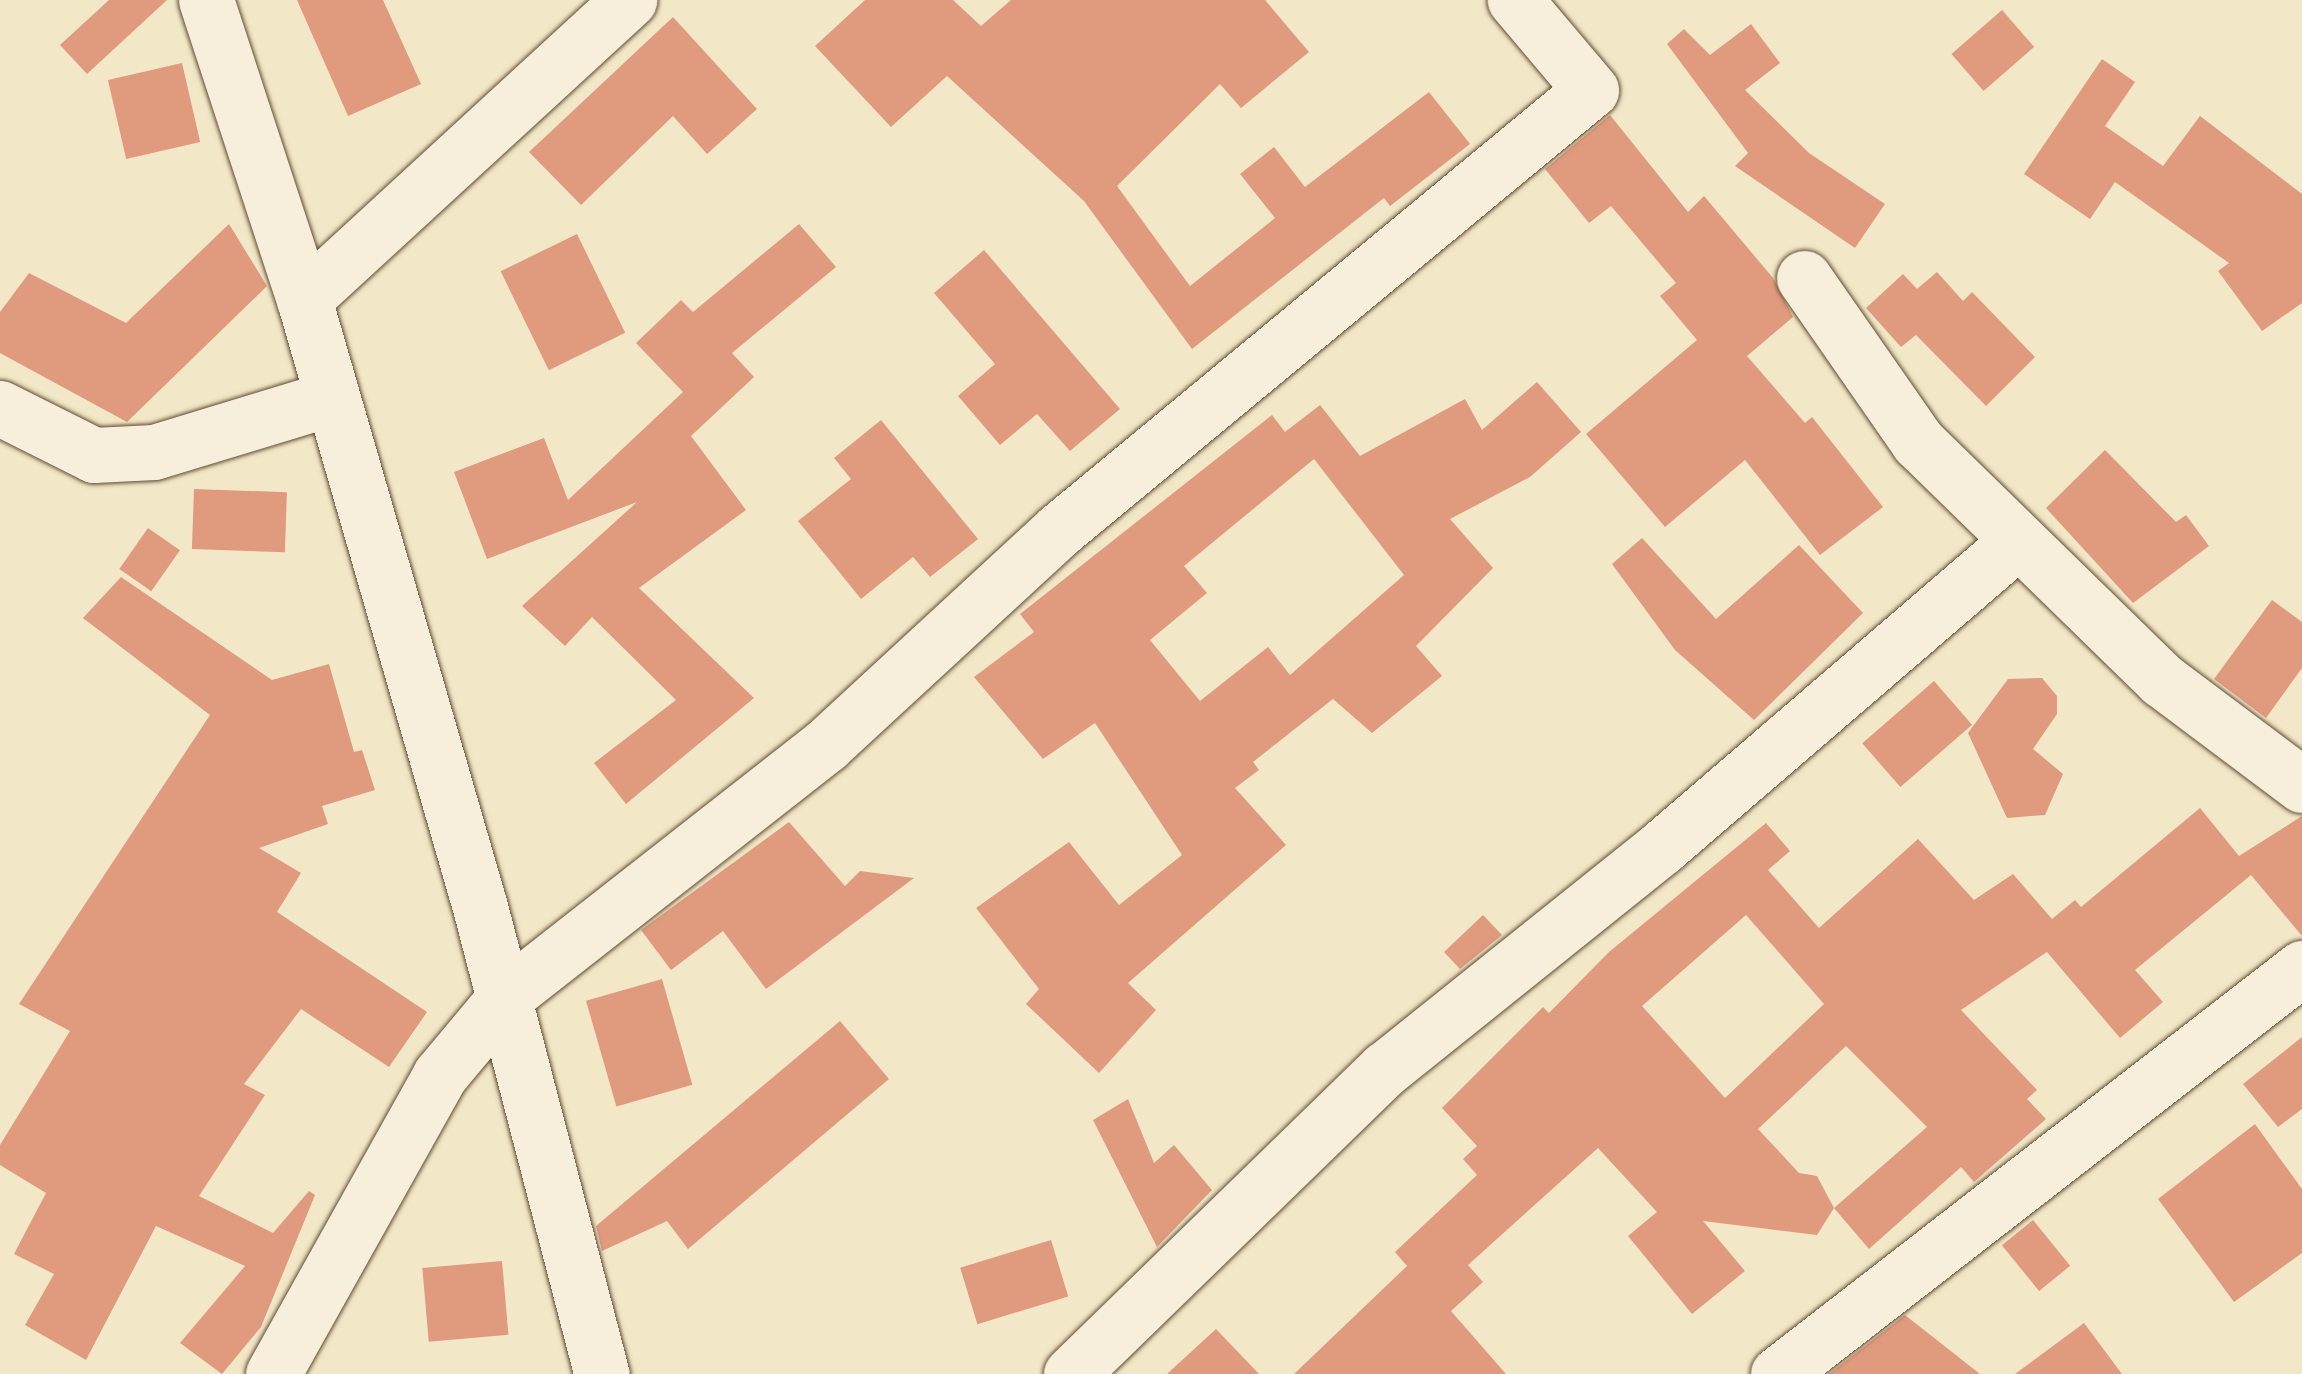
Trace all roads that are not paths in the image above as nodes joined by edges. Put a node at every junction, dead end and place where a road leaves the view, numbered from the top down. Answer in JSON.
{"nodes":[{"id":1,"x":206,"y":0,"type":"edge"},
{"id":2,"x":629,"y":0,"type":"edge"},
{"id":3,"x":1515,"y":0,"type":"edge"},
{"id":4,"x":1804,"y":278,"type":"dead end"},
{"id":5,"x":304,"y":298,"type":"junction"},
{"id":6,"x":332,"y":398,"type":"junction"},
{"id":7,"x":0,"y":408,"type":"edge"},
{"id":8,"x":2018,"y":541,"type":"junction"},
{"id":9,"x":2302,"y":786,"type":"edge"},
{"id":10,"x":2302,"y":968,"type":"edge"},
{"id":11,"x":506,"y":996,"type":"junction"},
{"id":12,"x":273,"y":1374,"type":"edge"},
{"id":13,"x":602,"y":1374,"type":"edge"},
{"id":14,"x":1071,"y":1374,"type":"edge"},
{"id":15,"x":1778,"y":1374,"type":"edge"}],
"edges":[{"from":1,"to":5,"type":"street"},
{"from":2,"to":5,"type":"street"},
{"from":3,"to":11,"type":"street"},
{"from":4,"to":8,"type":"street"},
{"from":5,"to":6,"type":"street"},
{"from":6,"to":7,"type":"street"},
{"from":6,"to":11,"type":"street"},
{"from":8,"to":9,"type":"street"},
{"from":8,"to":14,"type":"street"},
{"from":10,"to":15,"type":"street"},
{"from":11,"to":12,"type":"street"},
{"from":11,"to":13,"type":"street"}]}
